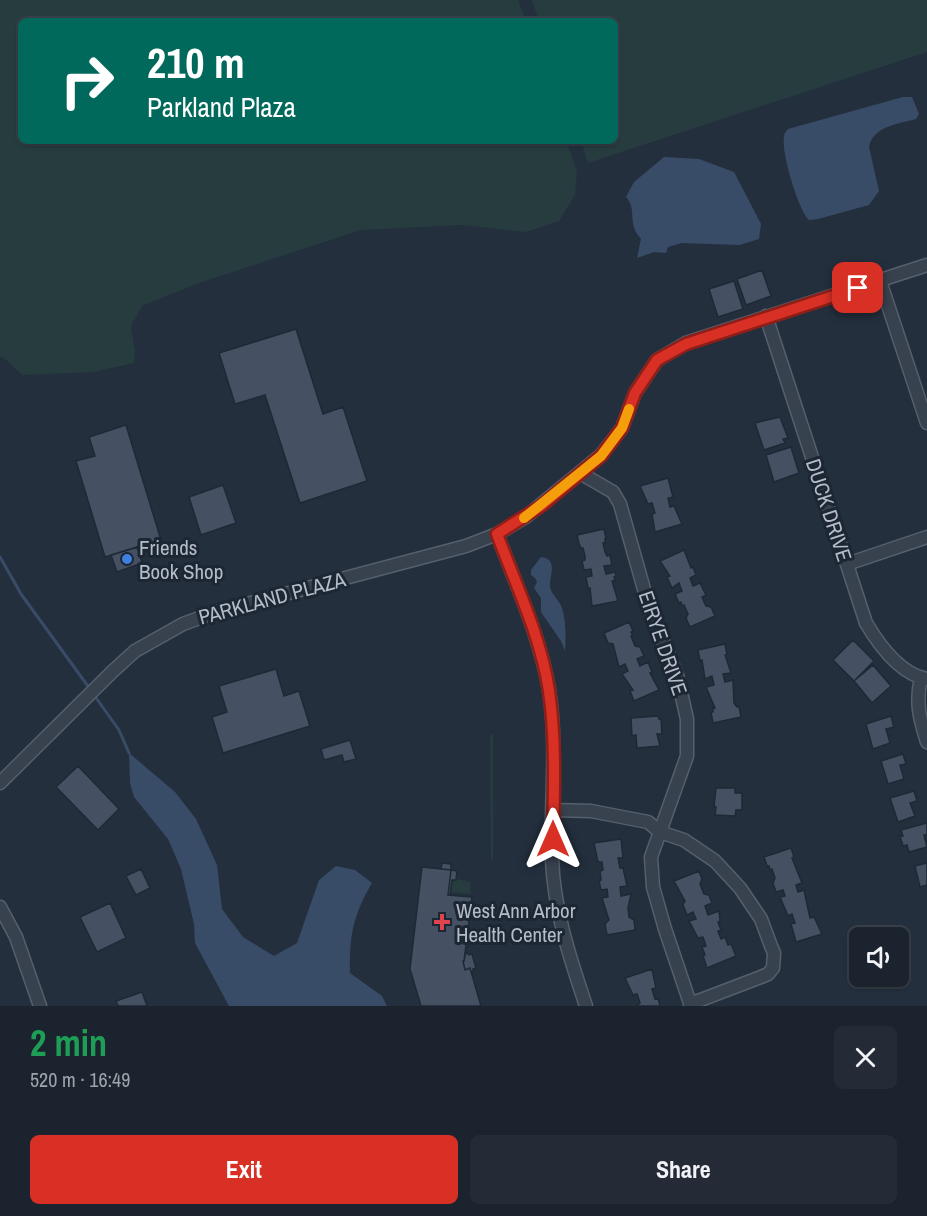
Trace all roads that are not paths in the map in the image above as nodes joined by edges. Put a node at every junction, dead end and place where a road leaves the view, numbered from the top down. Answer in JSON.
{"nodes":[{"id":1,"x":927,"y":265,"type":"edge"},
{"id":2,"x":880,"y":280,"type":"junction"},
{"id":3,"x":766,"y":316,"type":"junction"},
{"id":4,"x":927,"y":423,"type":"edge"},
{"id":5,"x":579,"y":472,"type":"junction"},
{"id":6,"x":497,"y":534,"type":"junction"},
{"id":7,"x":927,"y":537,"type":"edge"},
{"id":8,"x":847,"y":564,"type":"junction"},
{"id":9,"x":924,"y":679,"type":"edge"},
{"id":10,"x":927,"y":742,"type":"edge"},
{"id":11,"x":0,"y":783,"type":"edge"},
{"id":12,"x":553,"y":814,"type":"junction"},
{"id":13,"x":660,"y":832,"type":"junction"},
{"id":14,"x":0,"y":907,"type":"edge"},
{"id":15,"x":690,"y":1005,"type":"edge"},
{"id":16,"x":40,"y":1006,"type":"edge"},
{"id":17,"x":586,"y":1006,"type":"edge"}],
"edges":[{"from":1,"to":2,"type":"street","name":"PARKLAND PLAZA"},
{"from":2,"to":3,"type":"street","name":"PARKLAND PLAZA"},
{"from":2,"to":4,"type":"street"},
{"from":3,"to":5,"type":"street","name":"PARKLAND PLAZA"},
{"from":3,"to":8,"type":"street","name":"DUCK DRIVE"},
{"from":5,"to":6,"type":"street","name":"PARKLAND PLAZA"},
{"from":5,"to":13,"type":"street","name":"EIRYE DRIVE"},
{"from":6,"to":11,"type":"street","name":"PARKLAND PLAZA"},
{"from":6,"to":12,"type":"street"},
{"from":7,"to":8,"type":"street"},
{"from":8,"to":9,"type":"street","name":"DUCK DRIVE"},
{"from":9,"to":10,"type":"street"},
{"from":12,"to":13,"type":"street"},
{"from":12,"to":17,"type":"street"},
{"from":13,"to":15,"type":"street","name":"EIRYE DRIVE"},
{"from":13,"to":15,"type":"street"},
{"from":14,"to":16,"type":"street"}]}
